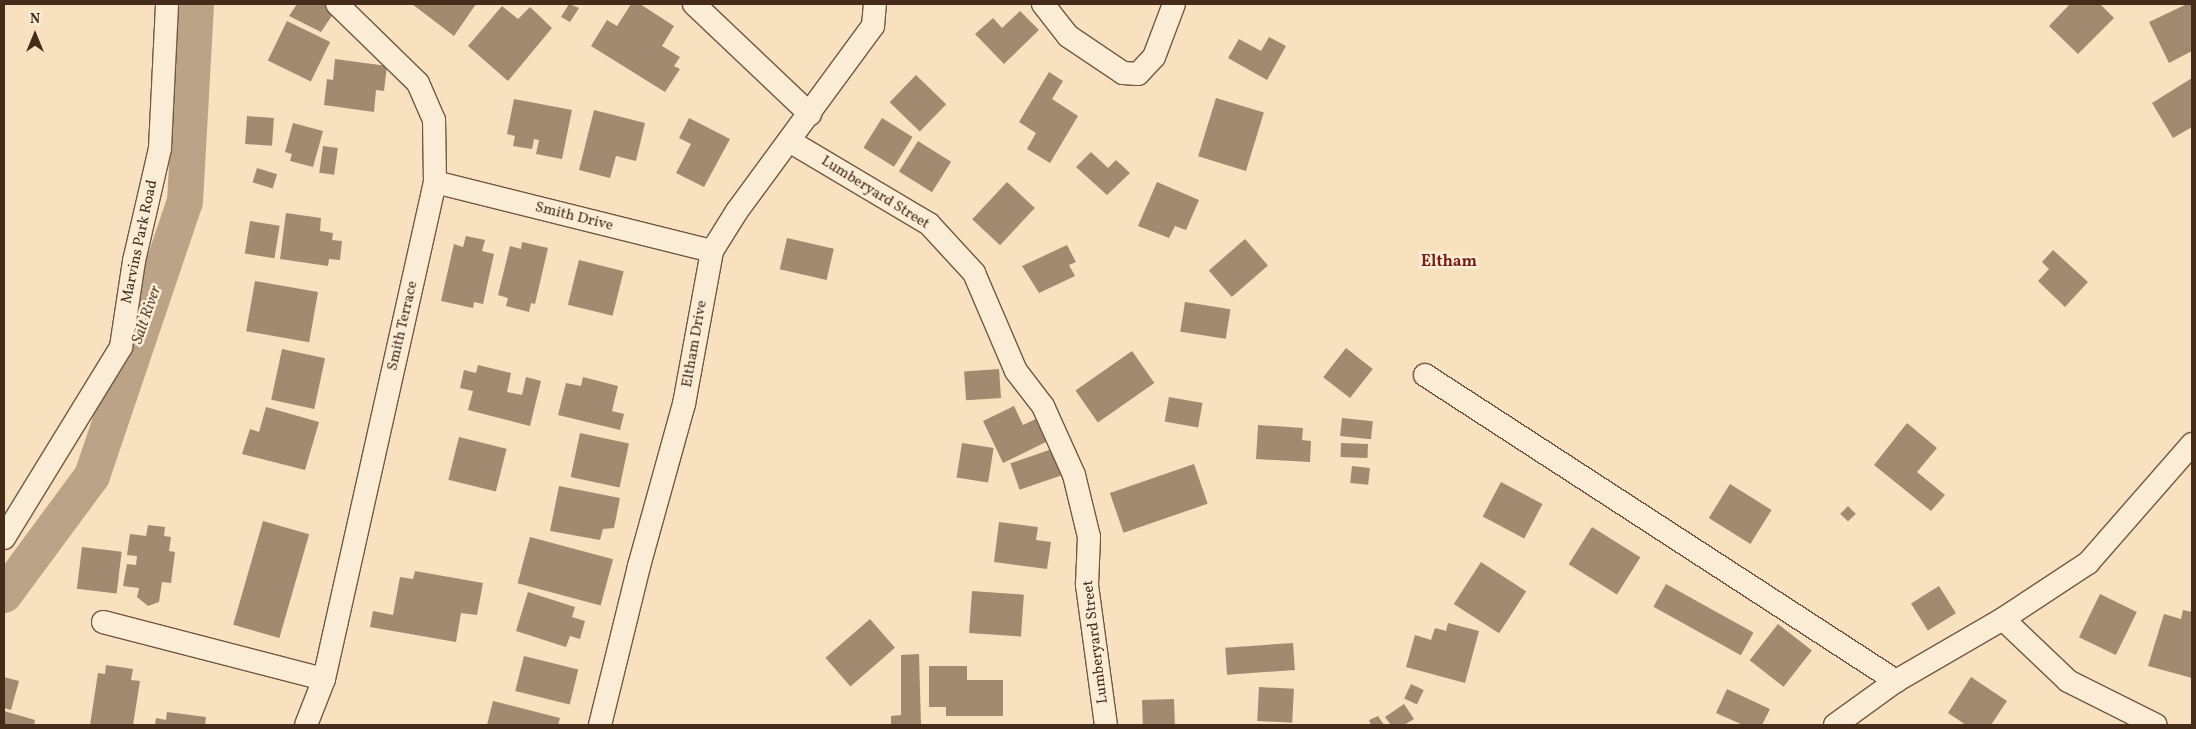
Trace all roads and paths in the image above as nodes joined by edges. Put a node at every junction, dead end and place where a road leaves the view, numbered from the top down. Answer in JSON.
{"nodes":[{"id":1,"x":167,"y":4,"type":"edge"},
{"id":2,"x":337,"y":4,"type":"edge"},
{"id":3,"x":694,"y":4,"type":"edge"},
{"id":4,"x":875,"y":4,"type":"edge"},
{"id":5,"x":1043,"y":4,"type":"edge"},
{"id":6,"x":1174,"y":4,"type":"edge"},
{"id":7,"x":810,"y":114,"type":"junction"},
{"id":8,"x":791,"y":142,"type":"junction"},
{"id":9,"x":435,"y":182,"type":"junction"},
{"id":10,"x":712,"y":251,"type":"junction"},
{"id":11,"x":1425,"y":376,"type":"dead end"},
{"id":12,"x":2192,"y":444,"type":"edge"},
{"id":13,"x":4,"y":538,"type":"edge"},
{"id":14,"x":2002,"y":619,"type":"junction"},
{"id":15,"x":103,"y":622,"type":"dead end"},
{"id":16,"x":324,"y":679,"type":"junction"},
{"id":17,"x":1896,"y":681,"type":"junction"},
{"id":18,"x":306,"y":725,"type":"edge"},
{"id":19,"x":600,"y":725,"type":"edge"},
{"id":20,"x":1106,"y":725,"type":"edge"},
{"id":21,"x":1835,"y":725,"type":"edge"},
{"id":22,"x":2156,"y":725,"type":"edge"}],
"edges":[{"from":1,"to":13,"type":"street","name":"Marvins Park Road"},
{"from":2,"to":9,"type":"street","name":"Smith Terrace"},
{"from":3,"to":7,"type":"street"},
{"from":4,"to":7,"type":"street","name":"Eltham Drive"},
{"from":5,"to":6,"type":"street"},
{"from":7,"to":8,"type":"street","name":"Eltham Drive"},
{"from":8,"to":10,"type":"street","name":"Eltham Drive"},
{"from":8,"to":20,"type":"street","name":"Lumberyard Street"},
{"from":9,"to":10,"type":"street","name":"Smith Drive"},
{"from":9,"to":16,"type":"street","name":"Smith Terrace"},
{"from":10,"to":19,"type":"street","name":"Eltham Drive"},
{"from":11,"to":17,"type":"street"},
{"from":12,"to":14,"type":"street"},
{"from":14,"to":17,"type":"street"},
{"from":14,"to":22,"type":"street"},
{"from":15,"to":16,"type":"street"},
{"from":16,"to":18,"type":"street","name":"Smith Terrace"},
{"from":17,"to":21,"type":"street"}]}
